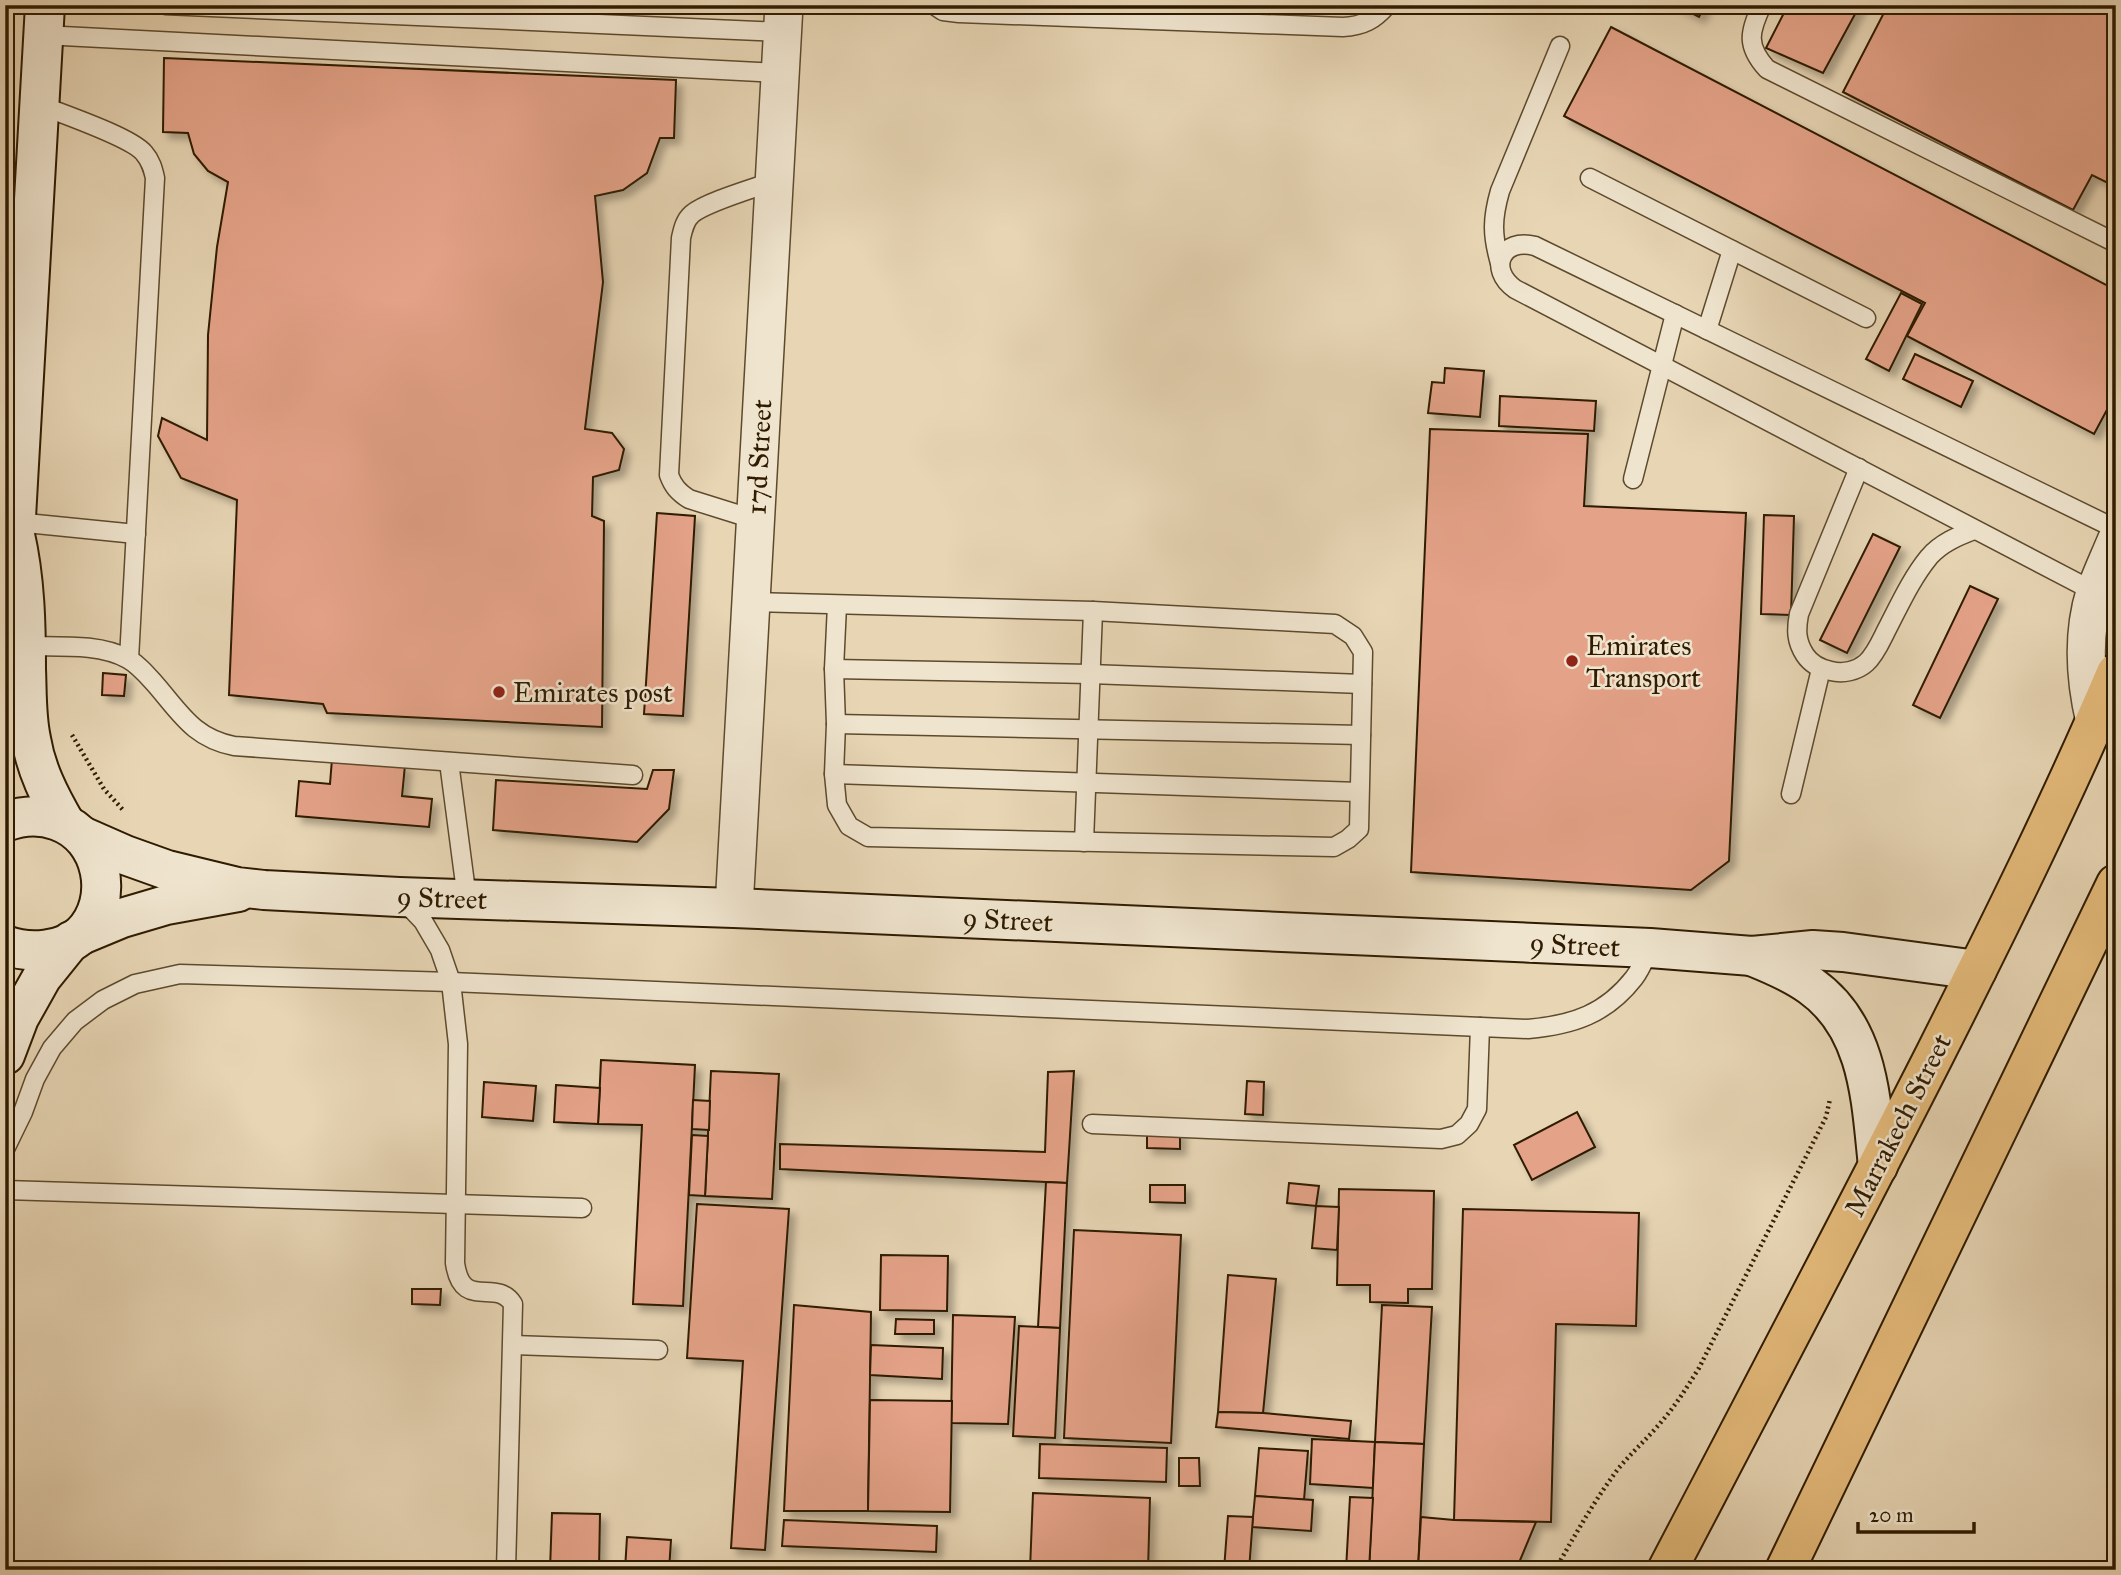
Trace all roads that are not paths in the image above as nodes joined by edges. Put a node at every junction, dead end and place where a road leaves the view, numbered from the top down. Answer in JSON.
{"nodes":[{"id":1,"x":165,"y":5,"type":"edge"},
{"id":2,"x":174,"y":5,"type":"edge"},
{"id":3,"x":934,"y":5,"type":"edge"},
{"id":4,"x":1387,"y":5,"type":"edge"},
{"id":5,"x":1762,"y":5,"type":"edge"},
{"id":6,"x":783,"y":19,"type":"edge"},
{"id":7,"x":44,"y":20,"type":"edge"},
{"id":8,"x":1560,"y":46,"type":"dead end"},
{"id":9,"x":780,"y":73,"type":"junction"},
{"id":10,"x":40,"y":105,"type":"junction"},
{"id":11,"x":1590,"y":178,"type":"dead end"},
{"id":12,"x":774,"y":181,"type":"junction"},
{"id":13,"x":2116,"y":243,"type":"edge"},
{"id":14,"x":1732,"y":250,"type":"junction"},
{"id":15,"x":1500,"y":263,"type":"junction"},
{"id":16,"x":1675,"y":314,"type":"junction"},
{"id":17,"x":1866,"y":318,"type":"dead end"},
{"id":18,"x":1707,"y":330,"type":"junction"},
{"id":19,"x":1662,"y":366,"type":"junction"},
{"id":20,"x":1859,"y":468,"type":"junction"},
{"id":21,"x":1633,"y":479,"type":"dead end"},
{"id":22,"x":756,"y":520,"type":"junction"},
{"id":23,"x":2116,"y":529,"type":"edge"},
{"id":24,"x":1974,"y":530,"type":"junction"},
{"id":25,"x":136,"y":534,"type":"junction"},
{"id":26,"x":12,"y":541,"type":"edge"},
{"id":27,"x":2116,"y":541,"type":"edge"},
{"id":28,"x":2095,"y":592,"type":"junction"},
{"id":29,"x":752,"y":602,"type":"junction"},
{"id":30,"x":837,"y":605,"type":"junction"},
{"id":31,"x":1093,"y":611,"type":"junction"},
{"id":32,"x":26,"y":646,"type":"junction"},
{"id":33,"x":129,"y":659,"type":"junction"},
{"id":34,"x":1821,"y":668,"type":"junction"},
{"id":35,"x":834,"y":669,"type":"junction"},
{"id":36,"x":2116,"y":673,"type":"edge"},
{"id":37,"x":1090,"y":674,"type":"junction"},
{"id":38,"x":1362,"y":684,"type":"junction"},
{"id":39,"x":2095,"y":722,"type":"junction"},
{"id":40,"x":836,"y":724,"type":"junction"},
{"id":41,"x":1088,"y":729,"type":"junction"},
{"id":42,"x":1361,"y":735,"type":"junction"},
{"id":43,"x":449,"y":762,"type":"junction"},
{"id":44,"x":834,"y":774,"type":"junction"},
{"id":45,"x":633,"y":775,"type":"dead end"},
{"id":46,"x":1086,"y":783,"type":"junction"},
{"id":47,"x":1359,"y":792,"type":"junction"},
{"id":48,"x":1791,"y":794,"type":"dead end"},
{"id":49,"x":5,"y":822,"type":"edge"},
{"id":50,"x":75,"y":830,"type":"junction"},
{"id":51,"x":1084,"y":842,"type":"junction"},
{"id":52,"x":2116,"y":884,"type":"edge"},
{"id":53,"x":264,"y":890,"type":"junction"},
{"id":54,"x":399,"y":897,"type":"junction"},
{"id":55,"x":467,"y":899,"type":"junction"},
{"id":56,"x":734,"y":908,"type":"junction"},
{"id":57,"x":76,"y":938,"type":"junction"},
{"id":58,"x":5,"y":946,"type":"edge"},
{"id":59,"x":1650,"y":948,"type":"junction"},
{"id":60,"x":1752,"y":956,"type":"junction"},
{"id":61,"x":1977,"y":970,"type":"junction"},
{"id":62,"x":452,"y":982,"type":"junction"},
{"id":63,"x":1480,"y":1027,"type":"junction"},
{"id":64,"x":5,"y":1055,"type":"edge"},
{"id":65,"x":1092,"y":1124,"type":"dead end"},
{"id":66,"x":5,"y":1149,"type":"edge"},
{"id":67,"x":1878,"y":1166,"type":"junction"},
{"id":68,"x":5,"y":1190,"type":"edge"},
{"id":69,"x":456,"y":1204,"type":"junction"},
{"id":70,"x":582,"y":1208,"type":"dead end"},
{"id":71,"x":513,"y":1345,"type":"junction"},
{"id":72,"x":657,"y":1350,"type":"dead end"},
{"id":73,"x":506,"y":1570,"type":"edge"},
{"id":74,"x":1667,"y":1570,"type":"edge"},
{"id":75,"x":1785,"y":1570,"type":"edge"}],
"edges":[{"from":1,"to":2,"type":"lane"},
{"from":2,"to":6,"type":"lane"},
{"from":3,"to":4,"type":"lane"},
{"from":5,"to":13,"type":"lane"},
{"from":6,"to":9,"type":"street","name":"17d Street"},
{"from":7,"to":9,"type":"lane"},
{"from":7,"to":10,"type":"street"},
{"from":8,"to":15,"type":"lane"},
{"from":9,"to":12,"type":"street","name":"17d Street"},
{"from":10,"to":25,"type":"lane"},
{"from":10,"to":26,"type":"street"},
{"from":11,"to":14,"type":"lane"},
{"from":12,"to":22,"type":"street","name":"17d Street"},
{"from":12,"to":22,"type":"lane"},
{"from":14,"to":17,"type":"lane"},
{"from":14,"to":18,"type":"lane"},
{"from":15,"to":16,"type":"lane"},
{"from":15,"to":19,"type":"lane"},
{"from":16,"to":18,"type":"lane"},
{"from":16,"to":19,"type":"lane"},
{"from":18,"to":23,"type":"lane"},
{"from":19,"to":20,"type":"lane"},
{"from":19,"to":21,"type":"lane"},
{"from":20,"to":24,"type":"lane"},
{"from":20,"to":34,"type":"lane"},
{"from":22,"to":29,"type":"street","name":"17d Street"},
{"from":24,"to":28,"type":"lane"},
{"from":24,"to":34,"type":"lane"},
{"from":25,"to":26,"type":"lane"},
{"from":25,"to":33,"type":"lane"},
{"from":26,"to":32,"type":"street"},
{"from":27,"to":28,"type":"street"},
{"from":28,"to":39,"type":"street"},
{"from":29,"to":30,"type":"lane"},
{"from":29,"to":56,"type":"street","name":"17d Street"},
{"from":30,"to":31,"type":"lane"},
{"from":30,"to":35,"type":"lane"},
{"from":31,"to":37,"type":"lane"},
{"from":31,"to":38,"type":"lane"},
{"from":32,"to":33,"type":"lane"},
{"from":32,"to":50,"type":"street"},
{"from":33,"to":43,"type":"lane"},
{"from":34,"to":48,"type":"lane"},
{"from":35,"to":37,"type":"lane"},
{"from":35,"to":40,"type":"lane"},
{"from":36,"to":39,"type":"main road","name":"Marrakech Street"},
{"from":37,"to":38,"type":"lane"},
{"from":37,"to":41,"type":"lane"},
{"from":38,"to":42,"type":"lane"},
{"from":39,"to":61,"type":"main road","name":"Marrakech Street"},
{"from":40,"to":41,"type":"lane"},
{"from":40,"to":44,"type":"lane"},
{"from":41,"to":42,"type":"lane"},
{"from":41,"to":46,"type":"lane"},
{"from":42,"to":47,"type":"lane"},
{"from":43,"to":45,"type":"lane"},
{"from":43,"to":55,"type":"lane"},
{"from":44,"to":46,"type":"lane"},
{"from":44,"to":51,"type":"lane"},
{"from":46,"to":47,"type":"lane"},
{"from":46,"to":51,"type":"lane"},
{"from":47,"to":51,"type":"lane"},
{"from":49,"to":50,"type":"street","name":"9 Street"},
{"from":50,"to":53,"type":"street","name":"9 Street"},
{"from":50,"to":57,"type":"street"},
{"from":52,"to":75,"type":"main road"},
{"from":53,"to":54,"type":"street","name":"9 Street"},
{"from":53,"to":57,"type":"street","name":"9 Street"},
{"from":54,"to":55,"type":"street","name":"9 Street"},
{"from":54,"to":62,"type":"lane"},
{"from":55,"to":56,"type":"street","name":"9 Street"},
{"from":56,"to":59,"type":"street","name":"9 Street"},
{"from":57,"to":58,"type":"street","name":"9 Street"},
{"from":57,"to":64,"type":"street"},
{"from":59,"to":60,"type":"street","name":"9 Street"},
{"from":59,"to":63,"type":"lane"},
{"from":60,"to":61,"type":"street","name":"9 Street"},
{"from":60,"to":67,"type":"street","name":"9 Street"},
{"from":61,"to":67,"type":"main road","name":"Marrakech Street"},
{"from":62,"to":63,"type":"lane"},
{"from":62,"to":66,"type":"lane"},
{"from":62,"to":69,"type":"lane"},
{"from":63,"to":65,"type":"lane"},
{"from":67,"to":74,"type":"main road","name":"Marrakech Street"},
{"from":68,"to":69,"type":"lane"},
{"from":69,"to":70,"type":"lane"},
{"from":69,"to":71,"type":"lane"},
{"from":71,"to":72,"type":"lane"},
{"from":71,"to":73,"type":"lane"}]}
